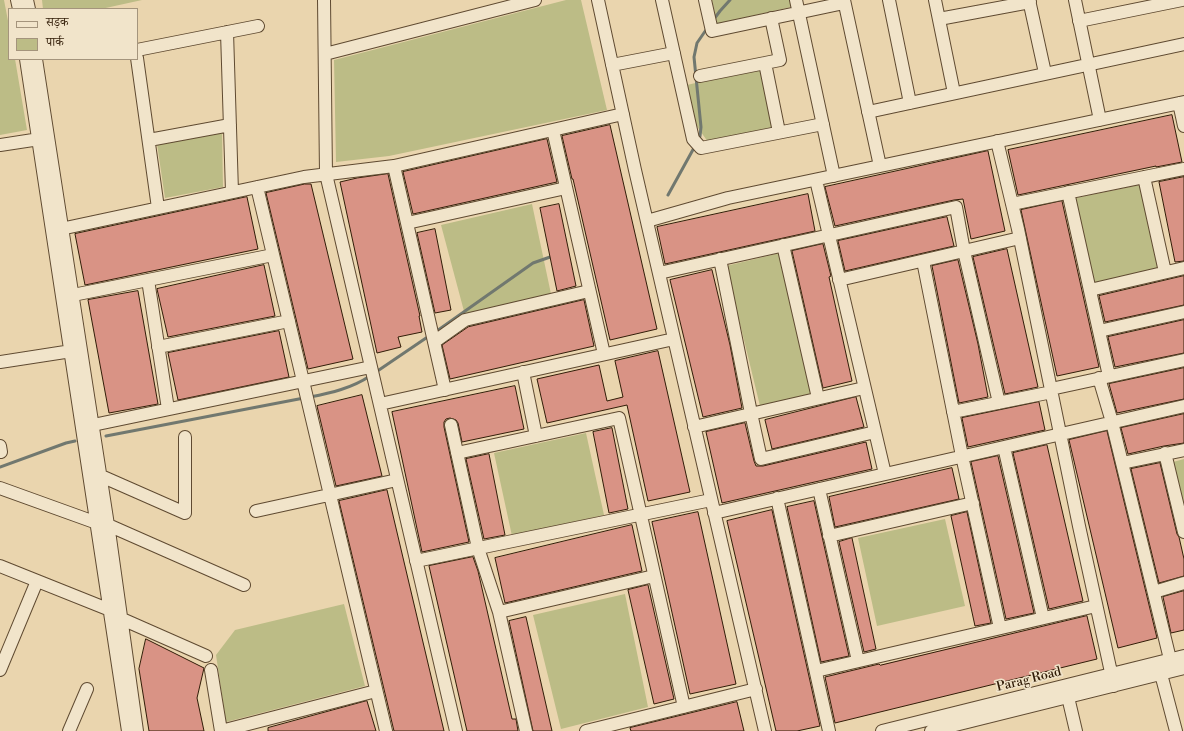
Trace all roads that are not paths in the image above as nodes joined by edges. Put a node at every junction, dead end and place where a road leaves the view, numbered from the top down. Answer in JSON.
{"nodes":[{"id":1,"x":324,"y":0,"type":"edge"},
{"id":2,"x":535,"y":0,"type":"edge"},
{"id":3,"x":598,"y":0,"type":"edge"},
{"id":4,"x":662,"y":0,"type":"edge"},
{"id":5,"x":705,"y":0,"type":"edge"},
{"id":6,"x":796,"y":0,"type":"edge"},
{"id":7,"x":889,"y":0,"type":"edge"},
{"id":8,"x":935,"y":0,"type":"edge"},
{"id":9,"x":1075,"y":0,"type":"edge"},
{"id":10,"x":1182,"y":0,"type":"edge"},
{"id":11,"x":1029,"y":1,"type":"edge"},
{"id":12,"x":1167,"y":1,"type":"edge"},
{"id":13,"x":844,"y":2,"type":"edge"},
{"id":14,"x":1122,"y":6,"type":"edge"},
{"id":15,"x":799,"y":13,"type":"junction"},
{"id":16,"x":771,"y":18,"type":"junction"},
{"id":17,"x":939,"y":20,"type":"junction"},
{"id":18,"x":1080,"y":21,"type":"junction"},
{"id":19,"x":258,"y":26,"type":"dead end"},
{"id":20,"x":227,"y":32,"type":"junction"},
{"id":21,"x":1184,"y":44,"type":"edge"},
{"id":22,"x":138,"y":50,"type":"edge"},
{"id":23,"x":674,"y":53,"type":"junction"},
{"id":24,"x":324,"y":54,"type":"junction"},
{"id":25,"x":26,"y":60,"type":"edge"},
{"id":26,"x":36,"y":60,"type":"edge"},
{"id":27,"x":137,"y":60,"type":"edge"},
{"id":28,"x":765,"y":63,"type":"junction"},
{"id":29,"x":1088,"y":64,"type":"junction"},
{"id":30,"x":612,"y":65,"type":"junction"},
{"id":31,"x":1045,"y":73,"type":"junction"},
{"id":32,"x":700,"y":76,"type":"dead end"},
{"id":33,"x":954,"y":93,"type":"junction"},
{"id":34,"x":910,"y":102,"type":"junction"},
{"id":35,"x":1182,"y":103,"type":"edge"},
{"id":36,"x":868,"y":112,"type":"junction"},
{"id":37,"x":623,"y":114,"type":"junction"},
{"id":38,"x":1100,"y":120,"type":"junction"},
{"id":39,"x":823,"y":124,"type":"junction"},
{"id":40,"x":230,"y":125,"type":"junction"},
{"id":41,"x":1184,"y":126,"type":"edge"},
{"id":42,"x":553,"y":130,"type":"junction"},
{"id":43,"x":779,"y":132,"type":"junction"},
{"id":44,"x":44,"y":138,"type":"junction"},
{"id":45,"x":148,"y":140,"type":"junction"},
{"id":46,"x":998,"y":141,"type":"junction"},
{"id":47,"x":0,"y":145,"type":"edge"},
{"id":48,"x":394,"y":166,"type":"junction"},
{"id":49,"x":880,"y":166,"type":"junction"},
{"id":50,"x":1184,"y":169,"type":"edge"},
{"id":51,"x":326,"y":174,"type":"junction"},
{"id":52,"x":834,"y":176,"type":"junction"},
{"id":53,"x":1144,"y":177,"type":"junction"},
{"id":54,"x":816,"y":180,"type":"junction"},
{"id":55,"x":257,"y":187,"type":"junction"},
{"id":56,"x":566,"y":188,"type":"junction"},
{"id":57,"x":232,"y":192,"type":"junction"},
{"id":58,"x":1068,"y":192,"type":"junction"},
{"id":59,"x":1012,"y":204,"type":"junction"},
{"id":60,"x":158,"y":208,"type":"junction"},
{"id":61,"x":647,"y":220,"type":"junction"},
{"id":62,"x":407,"y":223,"type":"junction"},
{"id":63,"x":58,"y":230,"type":"junction"},
{"id":64,"x":829,"y":235,"type":"junction"},
{"id":65,"x":1020,"y":238,"type":"junction"},
{"id":66,"x":783,"y":245,"type":"junction"},
{"id":67,"x":964,"y":251,"type":"junction"},
{"id":68,"x":273,"y":255,"type":"junction"},
{"id":69,"x":720,"y":259,"type":"junction"},
{"id":70,"x":923,"y":261,"type":"junction"},
{"id":71,"x":1184,"y":268,"type":"edge"},
{"id":72,"x":1165,"y":272,"type":"junction"},
{"id":73,"x":659,"y":273,"type":"junction"},
{"id":74,"x":148,"y":280,"type":"junction"},
{"id":75,"x":839,"y":280,"type":"junction"},
{"id":76,"x":1090,"y":290,"type":"junction"},
{"id":77,"x":590,"y":291,"type":"junction"},
{"id":78,"x":73,"y":295,"type":"junction"},
{"id":79,"x":1184,"y":312,"type":"edge"},
{"id":80,"x":289,"y":321,"type":"junction"},
{"id":81,"x":1099,"y":331,"type":"junction"},
{"id":82,"x":674,"y":339,"type":"junction"},
{"id":83,"x":434,"y":340,"type":"junction"},
{"id":84,"x":158,"y":347,"type":"junction"},
{"id":85,"x":76,"y":350,"type":"junction"},
{"id":86,"x":604,"y":354,"type":"junction"},
{"id":87,"x":1184,"y":360,"type":"edge"},
{"id":88,"x":0,"y":362,"type":"edge"},
{"id":89,"x":523,"y":372,"type":"junction"},
{"id":90,"x":373,"y":373,"type":"junction"},
{"id":91,"x":1104,"y":377,"type":"junction"},
{"id":92,"x":304,"y":386,"type":"junction"},
{"id":93,"x":864,"y":388,"type":"junction"},
{"id":94,"x":445,"y":390,"type":"junction"},
{"id":95,"x":1051,"y":390,"type":"junction"},
{"id":96,"x":818,"y":398,"type":"junction"},
{"id":97,"x":999,"y":403,"type":"junction"},
{"id":98,"x":380,"y":404,"type":"junction"},
{"id":99,"x":1184,"y":406,"type":"edge"},
{"id":100,"x":168,"y":409,"type":"junction"},
{"id":101,"x":953,"y":412,"type":"junction"},
{"id":102,"x":751,"y":413,"type":"junction"},
{"id":103,"x":1112,"y":422,"type":"junction"},
{"id":104,"x":93,"y":425,"type":"junction"},
{"id":105,"x":451,"y":425,"type":"dead end"},
{"id":106,"x":694,"y":427,"type":"junction"},
{"id":107,"x":875,"y":432,"type":"junction"},
{"id":108,"x":1060,"y":434,"type":"junction"},
{"id":109,"x":536,"y":436,"type":"junction"},
{"id":110,"x":185,"y":437,"type":"dead end"},
{"id":111,"x":1004,"y":447,"type":"junction"},
{"id":112,"x":1184,"y":450,"type":"edge"},
{"id":113,"x":457,"y":453,"type":"junction"},
{"id":114,"x":1165,"y":454,"type":"junction"},
{"id":115,"x":962,"y":456,"type":"junction"},
{"id":116,"x":1122,"y":463,"type":"junction"},
{"id":117,"x":885,"y":474,"type":"junction"},
{"id":118,"x":101,"y":476,"type":"junction"},
{"id":119,"x":397,"y":480,"type":"junction"},
{"id":120,"x":0,"y":488,"type":"edge"},
{"id":121,"x":819,"y":489,"type":"junction"},
{"id":122,"x":330,"y":495,"type":"junction"},
{"id":123,"x":777,"y":498,"type":"junction"},
{"id":124,"x":711,"y":500,"type":"junction"},
{"id":125,"x":973,"y":503,"type":"junction"},
{"id":126,"x":256,"y":511,"type":"dead end"},
{"id":127,"x":714,"y":513,"type":"junction"},
{"id":128,"x":640,"y":515,"type":"junction"},
{"id":129,"x":103,"y":524,"type":"junction"},
{"id":130,"x":1184,"y":532,"type":"edge"},
{"id":131,"x":829,"y":536,"type":"junction"},
{"id":132,"x":478,"y":548,"type":"junction"},
{"id":133,"x":416,"y":561,"type":"junction"},
{"id":134,"x":0,"y":566,"type":"edge"},
{"id":135,"x":654,"y":576,"type":"junction"},
{"id":136,"x":37,"y":581,"type":"junction"},
{"id":137,"x":1184,"y":583,"type":"edge"},
{"id":138,"x":244,"y":586,"type":"dead end"},
{"id":139,"x":1154,"y":592,"type":"junction"},
{"id":140,"x":1096,"y":606,"type":"junction"},
{"id":141,"x":110,"y":610,"type":"junction"},
{"id":142,"x":499,"y":612,"type":"junction"},
{"id":143,"x":1043,"y":618,"type":"junction"},
{"id":144,"x":122,"y":619,"type":"junction"},
{"id":145,"x":1000,"y":628,"type":"junction"},
{"id":146,"x":206,"y":656,"type":"dead end"},
{"id":147,"x":1184,"y":656,"type":"edge"},
{"id":148,"x":1170,"y":660,"type":"junction"},
{"id":149,"x":858,"y":661,"type":"junction"},
{"id":150,"x":1184,"y":668,"type":"edge"},
{"id":151,"x":0,"y":670,"type":"edge"},
{"id":152,"x":211,"y":670,"type":"dead end"},
{"id":153,"x":816,"y":671,"type":"junction"},
{"id":154,"x":1161,"y":674,"type":"junction"},
{"id":155,"x":1113,"y":680,"type":"junction"},
{"id":156,"x":87,"y":689,"type":"dead end"},
{"id":157,"x":756,"y":689,"type":"junction"},
{"id":158,"x":376,"y":692,"type":"junction"},
{"id":159,"x":1068,"y":697,"type":"junction"},
{"id":160,"x":684,"y":707,"type":"junction"},
{"id":161,"x":614,"y":728,"type":"edge"},
{"id":162,"x":70,"y":731,"type":"edge"},
{"id":163,"x":128,"y":731,"type":"edge"},
{"id":164,"x":137,"y":731,"type":"edge"},
{"id":165,"x":221,"y":731,"type":"edge"},
{"id":166,"x":386,"y":731,"type":"edge"},
{"id":167,"x":456,"y":731,"type":"edge"},
{"id":168,"x":526,"y":731,"type":"edge"},
{"id":169,"x":586,"y":731,"type":"edge"},
{"id":170,"x":765,"y":731,"type":"edge"},
{"id":171,"x":829,"y":731,"type":"edge"},
{"id":172,"x":882,"y":731,"type":"edge"},
{"id":173,"x":931,"y":731,"type":"edge"},
{"id":174,"x":1076,"y":731,"type":"edge"},
{"id":175,"x":1176,"y":731,"type":"edge"}],
"edges":[{"from":1,"to":24,"type":"street"},
{"from":2,"to":24,"type":"street"},
{"from":3,"to":30,"type":"street"},
{"from":4,"to":23,"type":"street"},
{"from":5,"to":16,"type":"street"},
{"from":6,"to":15,"type":"street"},
{"from":7,"to":34,"type":"street"},
{"from":8,"to":17,"type":"street"},
{"from":9,"to":18,"type":"street"},
{"from":10,"to":12,"type":"street"},
{"from":11,"to":17,"type":"street"},
{"from":11,"to":31,"type":"street"},
{"from":12,"to":14,"type":"street"},
{"from":13,"to":15,"type":"street"},
{"from":13,"to":36,"type":"street"},
{"from":14,"to":18,"type":"street"},
{"from":15,"to":16,"type":"street"},
{"from":15,"to":39,"type":"street"},
{"from":16,"to":28,"type":"street"},
{"from":17,"to":33,"type":"street"},
{"from":18,"to":29,"type":"street"},
{"from":19,"to":20,"type":"street"},
{"from":20,"to":22,"type":"street"},
{"from":20,"to":40,"type":"street"},
{"from":21,"to":29,"type":"street"},
{"from":23,"to":30,"type":"street"},
{"from":23,"to":43,"type":"street"},
{"from":24,"to":51,"type":"street"},
{"from":25,"to":44,"type":"street"},
{"from":26,"to":44,"type":"street"},
{"from":27,"to":45,"type":"street"},
{"from":28,"to":32,"type":"street"},
{"from":28,"to":43,"type":"street"},
{"from":29,"to":31,"type":"street"},
{"from":29,"to":38,"type":"street"},
{"from":30,"to":37,"type":"street"},
{"from":31,"to":33,"type":"street"},
{"from":33,"to":34,"type":"street"},
{"from":34,"to":36,"type":"street"},
{"from":35,"to":38,"type":"street"},
{"from":35,"to":41,"type":"street"},
{"from":36,"to":49,"type":"street"},
{"from":37,"to":42,"type":"street"},
{"from":37,"to":61,"type":"street"},
{"from":38,"to":46,"type":"street"},
{"from":39,"to":43,"type":"street"},
{"from":39,"to":52,"type":"street"},
{"from":40,"to":45,"type":"street"},
{"from":40,"to":57,"type":"street"},
{"from":42,"to":48,"type":"street"},
{"from":42,"to":56,"type":"street"},
{"from":44,"to":47,"type":"street"},
{"from":44,"to":63,"type":"street"},
{"from":45,"to":60,"type":"street"},
{"from":46,"to":49,"type":"street"},
{"from":46,"to":59,"type":"street"},
{"from":48,"to":51,"type":"street"},
{"from":48,"to":62,"type":"street"},
{"from":49,"to":52,"type":"street"},
{"from":50,"to":53,"type":"street"},
{"from":51,"to":55,"type":"street"},
{"from":51,"to":90,"type":"street"},
{"from":52,"to":54,"type":"street"},
{"from":53,"to":58,"type":"street"},
{"from":53,"to":72,"type":"street"},
{"from":54,"to":61,"type":"street"},
{"from":54,"to":64,"type":"street"},
{"from":55,"to":57,"type":"street"},
{"from":55,"to":68,"type":"street"},
{"from":56,"to":62,"type":"street"},
{"from":56,"to":77,"type":"street"},
{"from":57,"to":60,"type":"street"},
{"from":58,"to":59,"type":"street"},
{"from":58,"to":76,"type":"street"},
{"from":59,"to":65,"type":"street"},
{"from":60,"to":63,"type":"street"},
{"from":61,"to":73,"type":"street"},
{"from":62,"to":83,"type":"street"},
{"from":63,"to":78,"type":"street"},
{"from":63,"to":85,"type":"street"},
{"from":64,"to":66,"type":"street"},
{"from":64,"to":67,"type":"street"},
{"from":64,"to":75,"type":"street"},
{"from":65,"to":67,"type":"street"},
{"from":65,"to":95,"type":"street"},
{"from":66,"to":69,"type":"street"},
{"from":66,"to":96,"type":"street"},
{"from":67,"to":70,"type":"street"},
{"from":67,"to":97,"type":"street"},
{"from":68,"to":74,"type":"street"},
{"from":68,"to":80,"type":"street"},
{"from":69,"to":73,"type":"street"},
{"from":69,"to":102,"type":"street"},
{"from":70,"to":75,"type":"street"},
{"from":70,"to":101,"type":"street"},
{"from":71,"to":72,"type":"street"},
{"from":72,"to":76,"type":"street"},
{"from":73,"to":82,"type":"street"},
{"from":74,"to":78,"type":"street"},
{"from":74,"to":84,"type":"street"},
{"from":75,"to":93,"type":"street"},
{"from":76,"to":81,"type":"street"},
{"from":77,"to":83,"type":"street"},
{"from":77,"to":86,"type":"street"},
{"from":78,"to":85,"type":"street"},
{"from":79,"to":81,"type":"street"},
{"from":80,"to":84,"type":"street"},
{"from":80,"to":92,"type":"street"},
{"from":81,"to":91,"type":"street"},
{"from":82,"to":86,"type":"street"},
{"from":82,"to":106,"type":"street"},
{"from":83,"to":94,"type":"street"},
{"from":84,"to":100,"type":"street"},
{"from":85,"to":88,"type":"street"},
{"from":85,"to":104,"type":"street"},
{"from":85,"to":129,"type":"street"},
{"from":86,"to":89,"type":"street"},
{"from":87,"to":91,"type":"street"},
{"from":89,"to":94,"type":"street"},
{"from":89,"to":109,"type":"street"},
{"from":90,"to":92,"type":"street"},
{"from":90,"to":98,"type":"street"},
{"from":91,"to":95,"type":"street"},
{"from":91,"to":103,"type":"street"},
{"from":92,"to":100,"type":"street"},
{"from":92,"to":122,"type":"street"},
{"from":93,"to":96,"type":"street"},
{"from":93,"to":107,"type":"street"},
{"from":94,"to":98,"type":"street"},
{"from":95,"to":97,"type":"street"},
{"from":95,"to":108,"type":"street"},
{"from":96,"to":102,"type":"street"},
{"from":97,"to":101,"type":"street"},
{"from":98,"to":119,"type":"street"},
{"from":99,"to":103,"type":"street"},
{"from":100,"to":104,"type":"street"},
{"from":101,"to":115,"type":"street"},
{"from":102,"to":106,"type":"street"},
{"from":102,"to":107,"type":"street"},
{"from":103,"to":108,"type":"street"},
{"from":103,"to":116,"type":"street"},
{"from":104,"to":118,"type":"street"},
{"from":105,"to":113,"type":"street"},
{"from":106,"to":124,"type":"street"},
{"from":107,"to":117,"type":"street"},
{"from":108,"to":111,"type":"street"},
{"from":108,"to":140,"type":"street"},
{"from":109,"to":113,"type":"street"},
{"from":109,"to":128,"type":"street"},
{"from":110,"to":118,"type":"street"},
{"from":111,"to":115,"type":"street"},
{"from":111,"to":143,"type":"street"},
{"from":112,"to":114,"type":"street"},
{"from":113,"to":132,"type":"street"},
{"from":114,"to":116,"type":"street"},
{"from":114,"to":130,"type":"street"},
{"from":115,"to":117,"type":"street"},
{"from":115,"to":125,"type":"street"},
{"from":116,"to":139,"type":"street"},
{"from":117,"to":121,"type":"street"},
{"from":118,"to":129,"type":"street"},
{"from":119,"to":122,"type":"street"},
{"from":119,"to":133,"type":"street"},
{"from":120,"to":129,"type":"street"},
{"from":121,"to":123,"type":"street"},
{"from":121,"to":131,"type":"street"},
{"from":122,"to":126,"type":"street"},
{"from":122,"to":158,"type":"street"},
{"from":123,"to":127,"type":"street"},
{"from":123,"to":153,"type":"street"},
{"from":124,"to":127,"type":"street"},
{"from":124,"to":128,"type":"street"},
{"from":125,"to":131,"type":"street"},
{"from":125,"to":145,"type":"street"},
{"from":127,"to":157,"type":"street"},
{"from":128,"to":132,"type":"street"},
{"from":128,"to":135,"type":"street"},
{"from":129,"to":138,"type":"street"},
{"from":129,"to":141,"type":"street"},
{"from":129,"to":144,"type":"street"},
{"from":131,"to":149,"type":"street"},
{"from":132,"to":133,"type":"street"},
{"from":132,"to":142,"type":"street"},
{"from":133,"to":167,"type":"street"},
{"from":134,"to":136,"type":"street"},
{"from":135,"to":142,"type":"street"},
{"from":135,"to":160,"type":"street"},
{"from":136,"to":141,"type":"street"},
{"from":136,"to":151,"type":"street"},
{"from":137,"to":139,"type":"street"},
{"from":139,"to":148,"type":"street"},
{"from":140,"to":143,"type":"street"},
{"from":140,"to":155,"type":"street"},
{"from":141,"to":144,"type":"street"},
{"from":141,"to":163,"type":"street"},
{"from":142,"to":168,"type":"street"},
{"from":143,"to":145,"type":"street"},
{"from":144,"to":146,"type":"street"},
{"from":144,"to":164,"type":"street"},
{"from":145,"to":149,"type":"street"},
{"from":147,"to":148,"type":"street","name":"Parag Road"},
{"from":148,"to":155,"type":"street","name":"Parag Road"},
{"from":149,"to":153,"type":"street"},
{"from":150,"to":154,"type":"street","name":"Parag Road"},
{"from":152,"to":165,"type":"street"},
{"from":153,"to":171,"type":"street"},
{"from":154,"to":155,"type":"street","name":"Parag Road"},
{"from":154,"to":175,"type":"street"},
{"from":155,"to":159,"type":"street","name":"Parag Road"},
{"from":155,"to":172,"type":"street","name":"Parag Road"},
{"from":156,"to":162,"type":"street"},
{"from":157,"to":160,"type":"street"},
{"from":157,"to":170,"type":"street"},
{"from":158,"to":165,"type":"street"},
{"from":158,"to":166,"type":"street"},
{"from":159,"to":173,"type":"street","name":"Parag Road"},
{"from":159,"to":174,"type":"street"},
{"from":160,"to":161,"type":"street"},
{"from":161,"to":169,"type":"street"}]}
